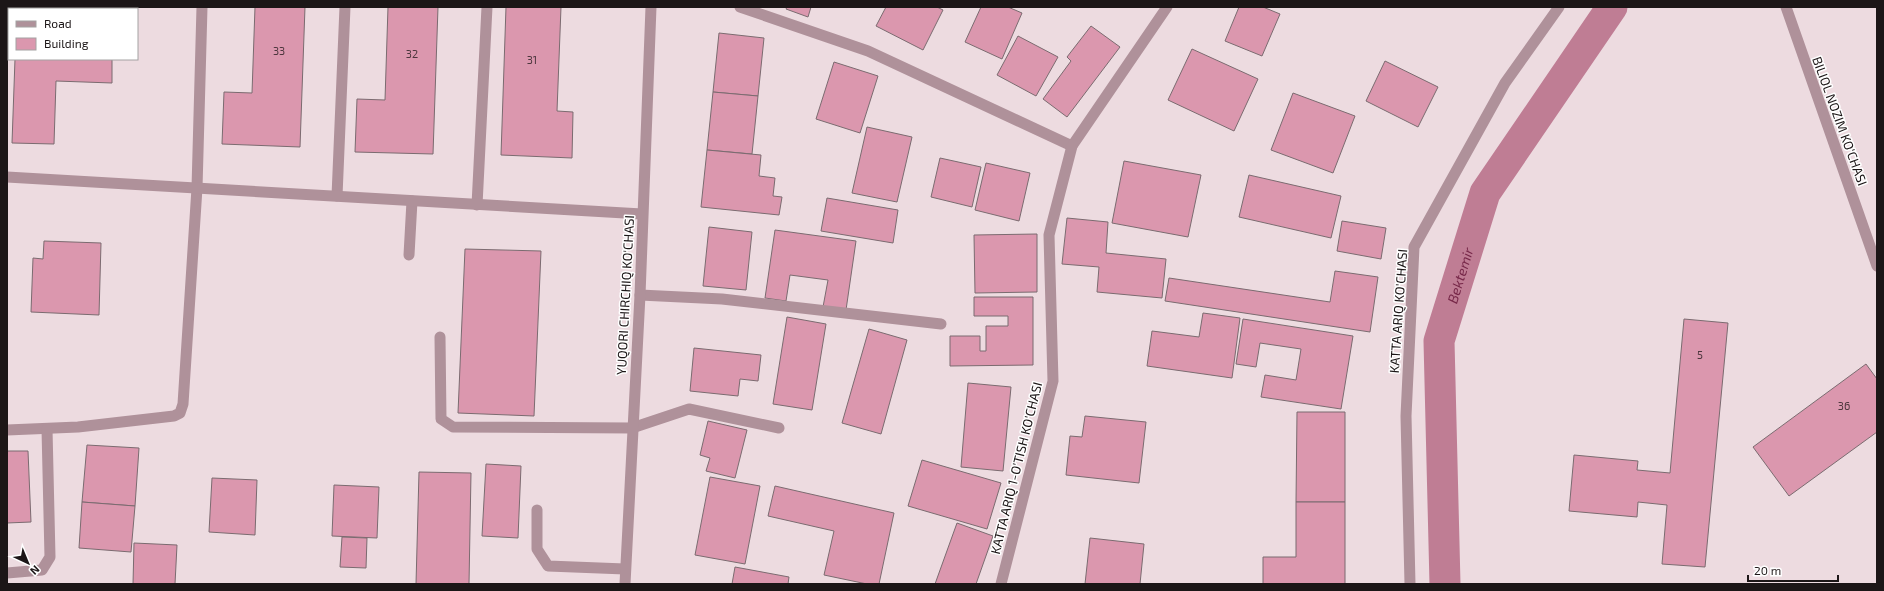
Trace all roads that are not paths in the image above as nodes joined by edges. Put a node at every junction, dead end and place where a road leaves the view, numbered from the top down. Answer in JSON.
{"nodes":[{"id":1,"x":202,"y":7,"type":"edge"},
{"id":2,"x":345,"y":7,"type":"edge"},
{"id":3,"x":487,"y":7,"type":"edge"},
{"id":4,"x":651,"y":7,"type":"edge"},
{"id":5,"x":740,"y":7,"type":"edge"},
{"id":6,"x":1167,"y":7,"type":"edge"},
{"id":7,"x":1559,"y":7,"type":"edge"},
{"id":8,"x":1786,"y":7,"type":"edge"},
{"id":9,"x":1072,"y":146,"type":"junction"},
{"id":10,"x":7,"y":177,"type":"edge"},
{"id":11,"x":197,"y":188,"type":"junction"},
{"id":12,"x":337,"y":196,"type":"junction"},
{"id":13,"x":412,"y":201,"type":"junction"},
{"id":14,"x":477,"y":205,"type":"junction"},
{"id":15,"x":642,"y":214,"type":"junction"},
{"id":16,"x":409,"y":255,"type":"dead end"},
{"id":17,"x":1877,"y":266,"type":"edge"},
{"id":18,"x":640,"y":295,"type":"junction"},
{"id":19,"x":941,"y":324,"type":"dead end"},
{"id":20,"x":440,"y":337,"type":"dead end"},
{"id":21,"x":47,"y":428,"type":"junction"},
{"id":22,"x":632,"y":428,"type":"junction"},
{"id":23,"x":779,"y":428,"type":"dead end"},
{"id":24,"x":7,"y":430,"type":"edge"},
{"id":25,"x":538,"y":510,"type":"dead end"},
{"id":26,"x":625,"y":569,"type":"junction"},
{"id":27,"x":7,"y":573,"type":"edge"},
{"id":28,"x":625,"y":584,"type":"edge"},
{"id":29,"x":1001,"y":584,"type":"edge"},
{"id":30,"x":1410,"y":584,"type":"edge"}],
"edges":[{"from":1,"to":11,"type":"street"},
{"from":2,"to":12,"type":"street"},
{"from":3,"to":14,"type":"street"},
{"from":4,"to":15,"type":"street","name":"YUQORI CHIRCHIQ KO'CHASI"},
{"from":5,"to":9,"type":"street"},
{"from":6,"to":9,"type":"street","name":"KATTA ARIQ 1-O'TISH KO'CHASI"},
{"from":7,"to":30,"type":"street","name":"KATTA ARIQ KO'CHASI"},
{"from":8,"to":17,"type":"street","name":"BILIOL NOZIM KO'CHASI"},
{"from":9,"to":29,"type":"street","name":"KATTA ARIQ 1-O'TISH KO'CHASI"},
{"from":10,"to":11,"type":"street"},
{"from":11,"to":12,"type":"street"},
{"from":11,"to":21,"type":"street"},
{"from":12,"to":13,"type":"street"},
{"from":13,"to":14,"type":"street"},
{"from":13,"to":16,"type":"street"},
{"from":14,"to":15,"type":"street"},
{"from":15,"to":18,"type":"street","name":"YUQORI CHIRCHIQ KO'CHASI"},
{"from":18,"to":19,"type":"street"},
{"from":18,"to":22,"type":"street","name":"YUQORI CHIRCHIQ KO'CHASI"},
{"from":20,"to":22,"type":"street"},
{"from":21,"to":24,"type":"street"},
{"from":21,"to":27,"type":"street"},
{"from":22,"to":23,"type":"street"},
{"from":22,"to":26,"type":"street","name":"YUQORI CHIRCHIQ KO'CHASI"},
{"from":25,"to":26,"type":"street"},
{"from":26,"to":28,"type":"street","name":"YUQORI CHIRCHIQ KO'CHASI"}]}
